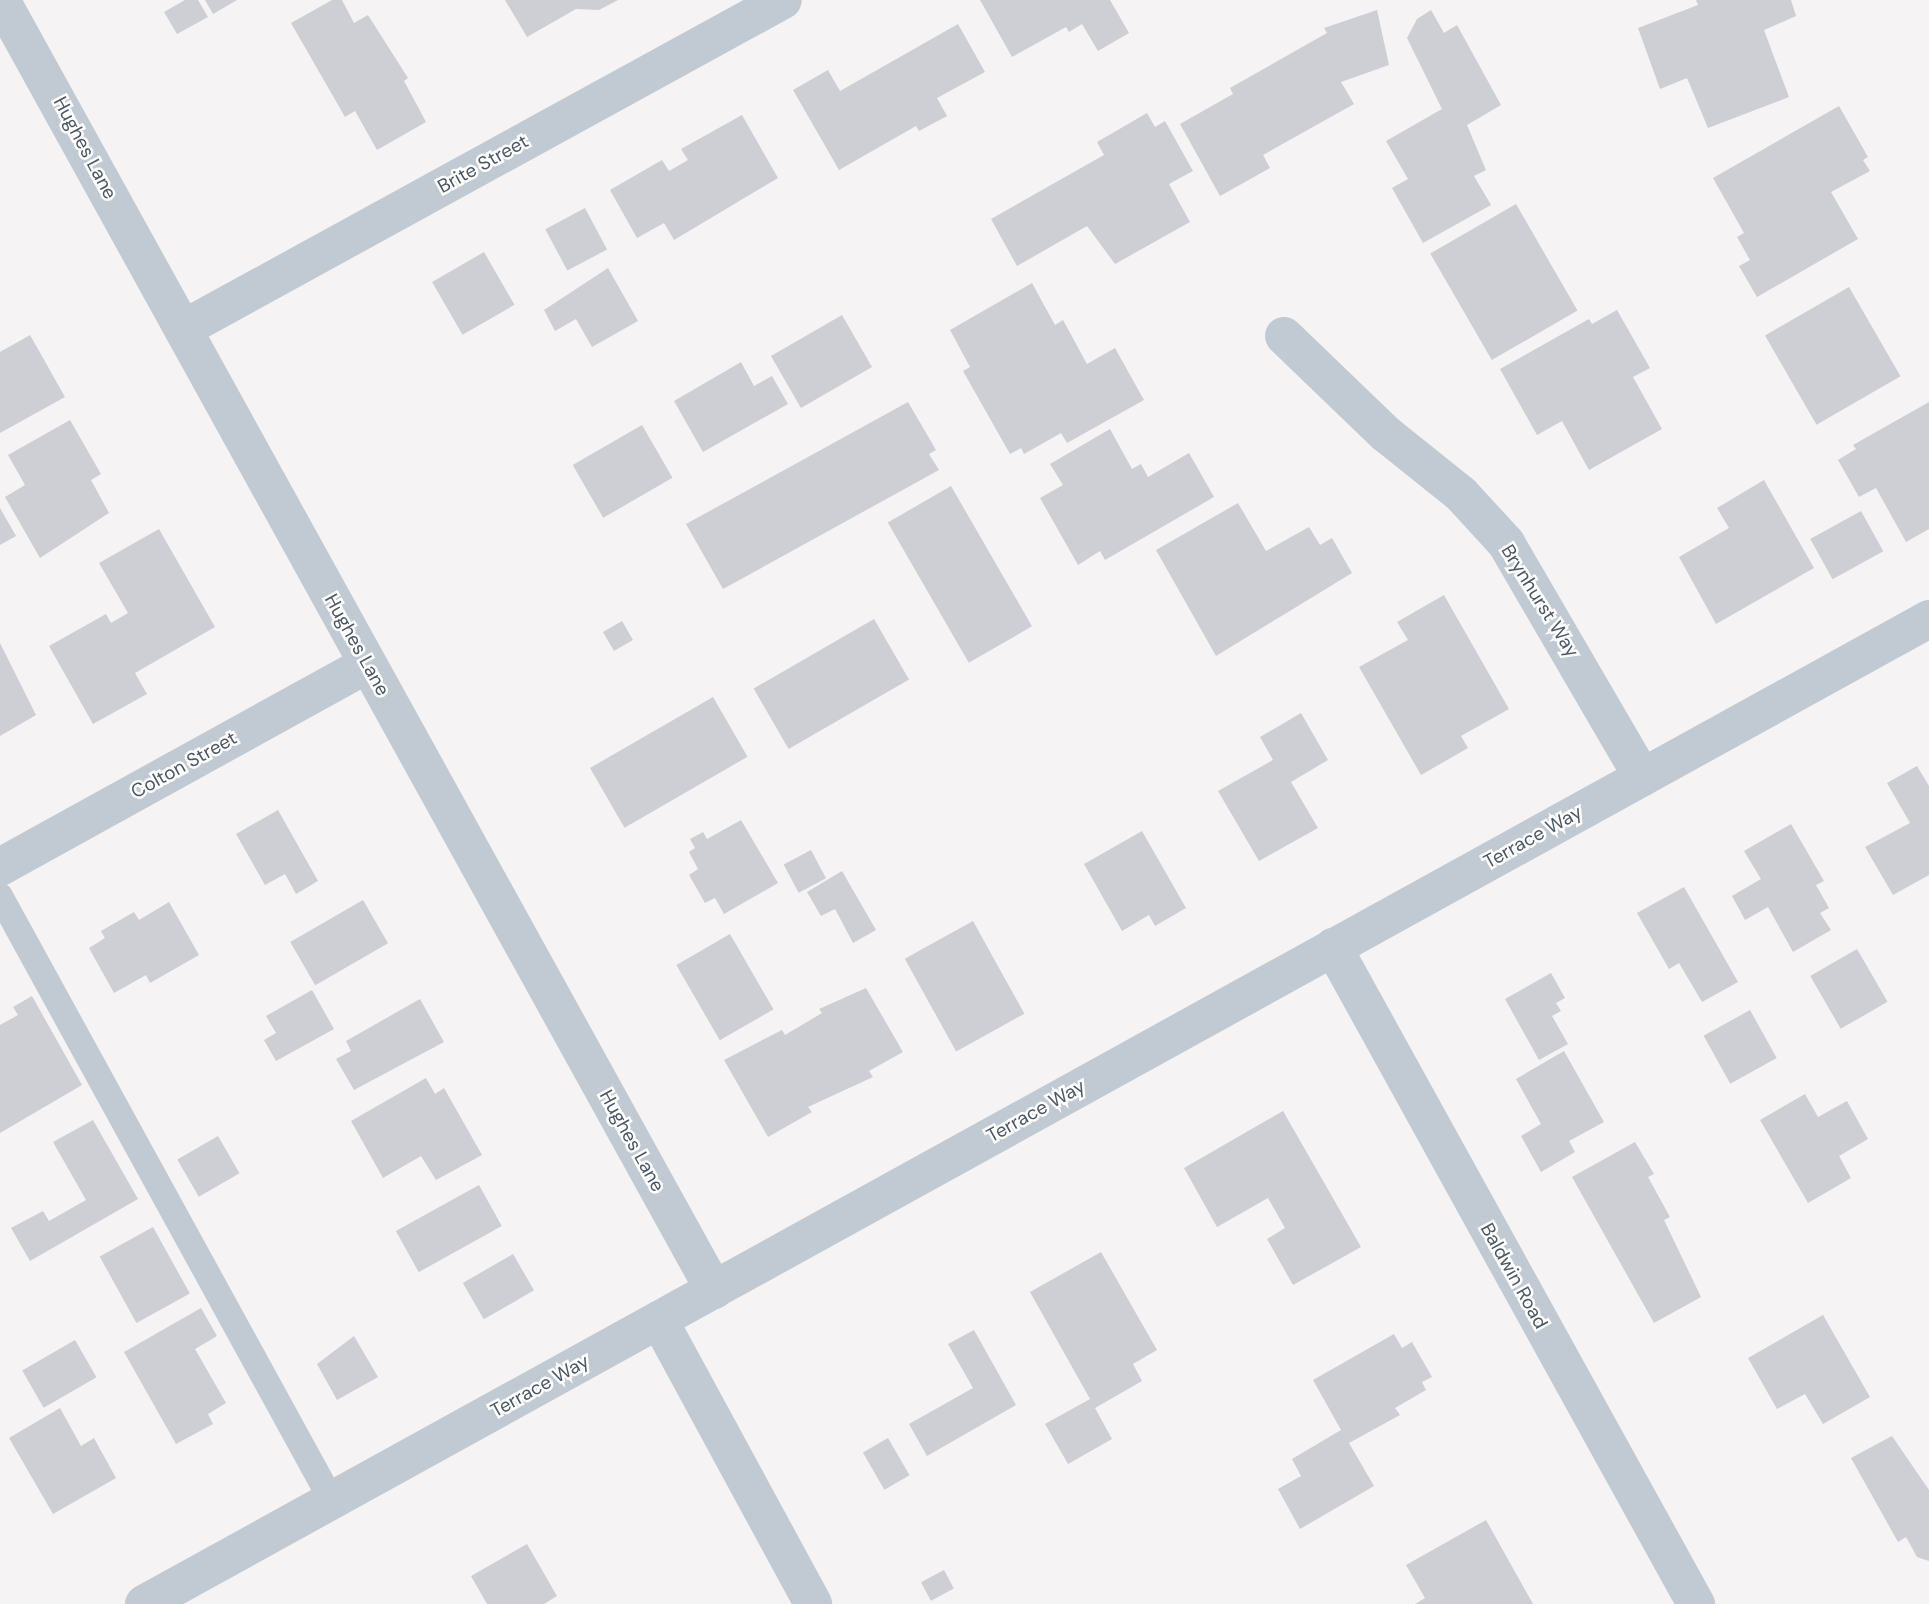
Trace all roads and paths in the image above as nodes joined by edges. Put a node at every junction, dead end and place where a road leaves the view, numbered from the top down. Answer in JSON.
{"nodes":[{"id":1,"x":783,"y":0,"type":"edge"},
{"id":2,"x":2,"y":1,"type":"edge"},
{"id":3,"x":183,"y":328,"type":"junction"},
{"id":4,"x":1284,"y":336,"type":"dead end"},
{"id":5,"x":1929,"y":620,"type":"edge"},
{"id":6,"x":368,"y":664,"type":"junction"},
{"id":7,"x":1642,"y":777,"type":"junction"},
{"id":8,"x":0,"y":867,"type":"edge"},
{"id":9,"x":0,"y":896,"type":"edge"},
{"id":10,"x":1333,"y":947,"type":"junction"},
{"id":11,"x":714,"y":1290,"type":"junction"},
{"id":12,"x":659,"y":1320,"type":"junction"},
{"id":13,"x":332,"y":1501,"type":"junction"},
{"id":14,"x":144,"y":1604,"type":"edge"},
{"id":15,"x":813,"y":1604,"type":"edge"},
{"id":16,"x":1696,"y":1604,"type":"edge"}],
"edges":[{"from":1,"to":3,"type":"street","name":"Brite Street"},
{"from":2,"to":3,"type":"street","name":"Hughes Lane"},
{"from":3,"to":6,"type":"street","name":"Hughes Lane"},
{"from":4,"to":7,"type":"street","name":"Brynhurst Way"},
{"from":5,"to":7,"type":"street","name":"Terrace Way"},
{"from":6,"to":8,"type":"street","name":"Colton Street"},
{"from":6,"to":11,"type":"street","name":"Hughes Lane"},
{"from":7,"to":10,"type":"street","name":"Terrace Way"},
{"from":9,"to":13,"type":"lane"},
{"from":10,"to":11,"type":"street","name":"Terrace Way"},
{"from":10,"to":16,"type":"street","name":"Baldwin Road"},
{"from":11,"to":12,"type":"street","name":"Terrace Way"},
{"from":12,"to":13,"type":"street","name":"Terrace Way"},
{"from":12,"to":15,"type":"street"},
{"from":13,"to":14,"type":"street","name":"Terrace Way"}]}
